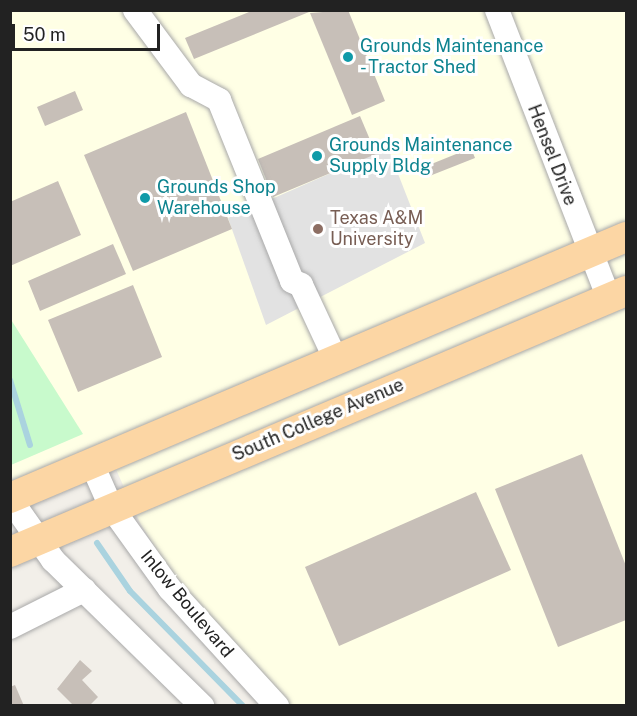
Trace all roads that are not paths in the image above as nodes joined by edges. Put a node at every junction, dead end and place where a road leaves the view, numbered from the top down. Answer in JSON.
{"nodes":[{"id":1,"x":135,"y":10,"type":"edge"},
{"id":2,"x":497,"y":10,"type":"edge"},
{"id":3,"x":627,"y":237,"type":"edge"},
{"id":4,"x":590,"y":253,"type":"junction"},
{"id":5,"x":618,"y":295,"type":"edge"},
{"id":6,"x":336,"y":360,"type":"junction"},
{"id":7,"x":356,"y":404,"type":"junction"},
{"id":8,"x":92,"y":464,"type":"junction"},
{"id":9,"x":10,"y":498,"type":"edge"},
{"id":10,"x":111,"y":507,"type":"junction"},
{"id":11,"x":23,"y":547,"type":"edge"},
{"id":12,"x":84,"y":590,"type":"junction"},
{"id":13,"x":10,"y":627,"type":"edge"},
{"id":14,"x":202,"y":705,"type":"edge"},
{"id":15,"x":277,"y":705,"type":"edge"}],
"edges":[{"from":1,"to":6,"type":"street"},
{"from":2,"to":4,"type":"street","name":"Hensel Drive"},
{"from":3,"to":4,"type":"main road"},
{"from":4,"to":5,"type":"street","name":"Hensel Drive"},
{"from":4,"to":6,"type":"main road"},
{"from":5,"to":7,"type":"main road","name":"South College Avenue"},
{"from":6,"to":7,"type":"main road"},
{"from":6,"to":8,"type":"main road"},
{"from":7,"to":10,"type":"main road","name":"South College Avenue"},
{"from":8,"to":9,"type":"main road"},
{"from":8,"to":10,"type":"street","name":"Inlow Boulevard"},
{"from":9,"to":11,"type":"street"},
{"from":10,"to":11,"type":"main road","name":"South College Avenue"},
{"from":10,"to":15,"type":"street","name":"Inlow Boulevard"},
{"from":11,"to":12,"type":"street"},
{"from":12,"to":13,"type":"street"},
{"from":12,"to":14,"type":"street"}]}
